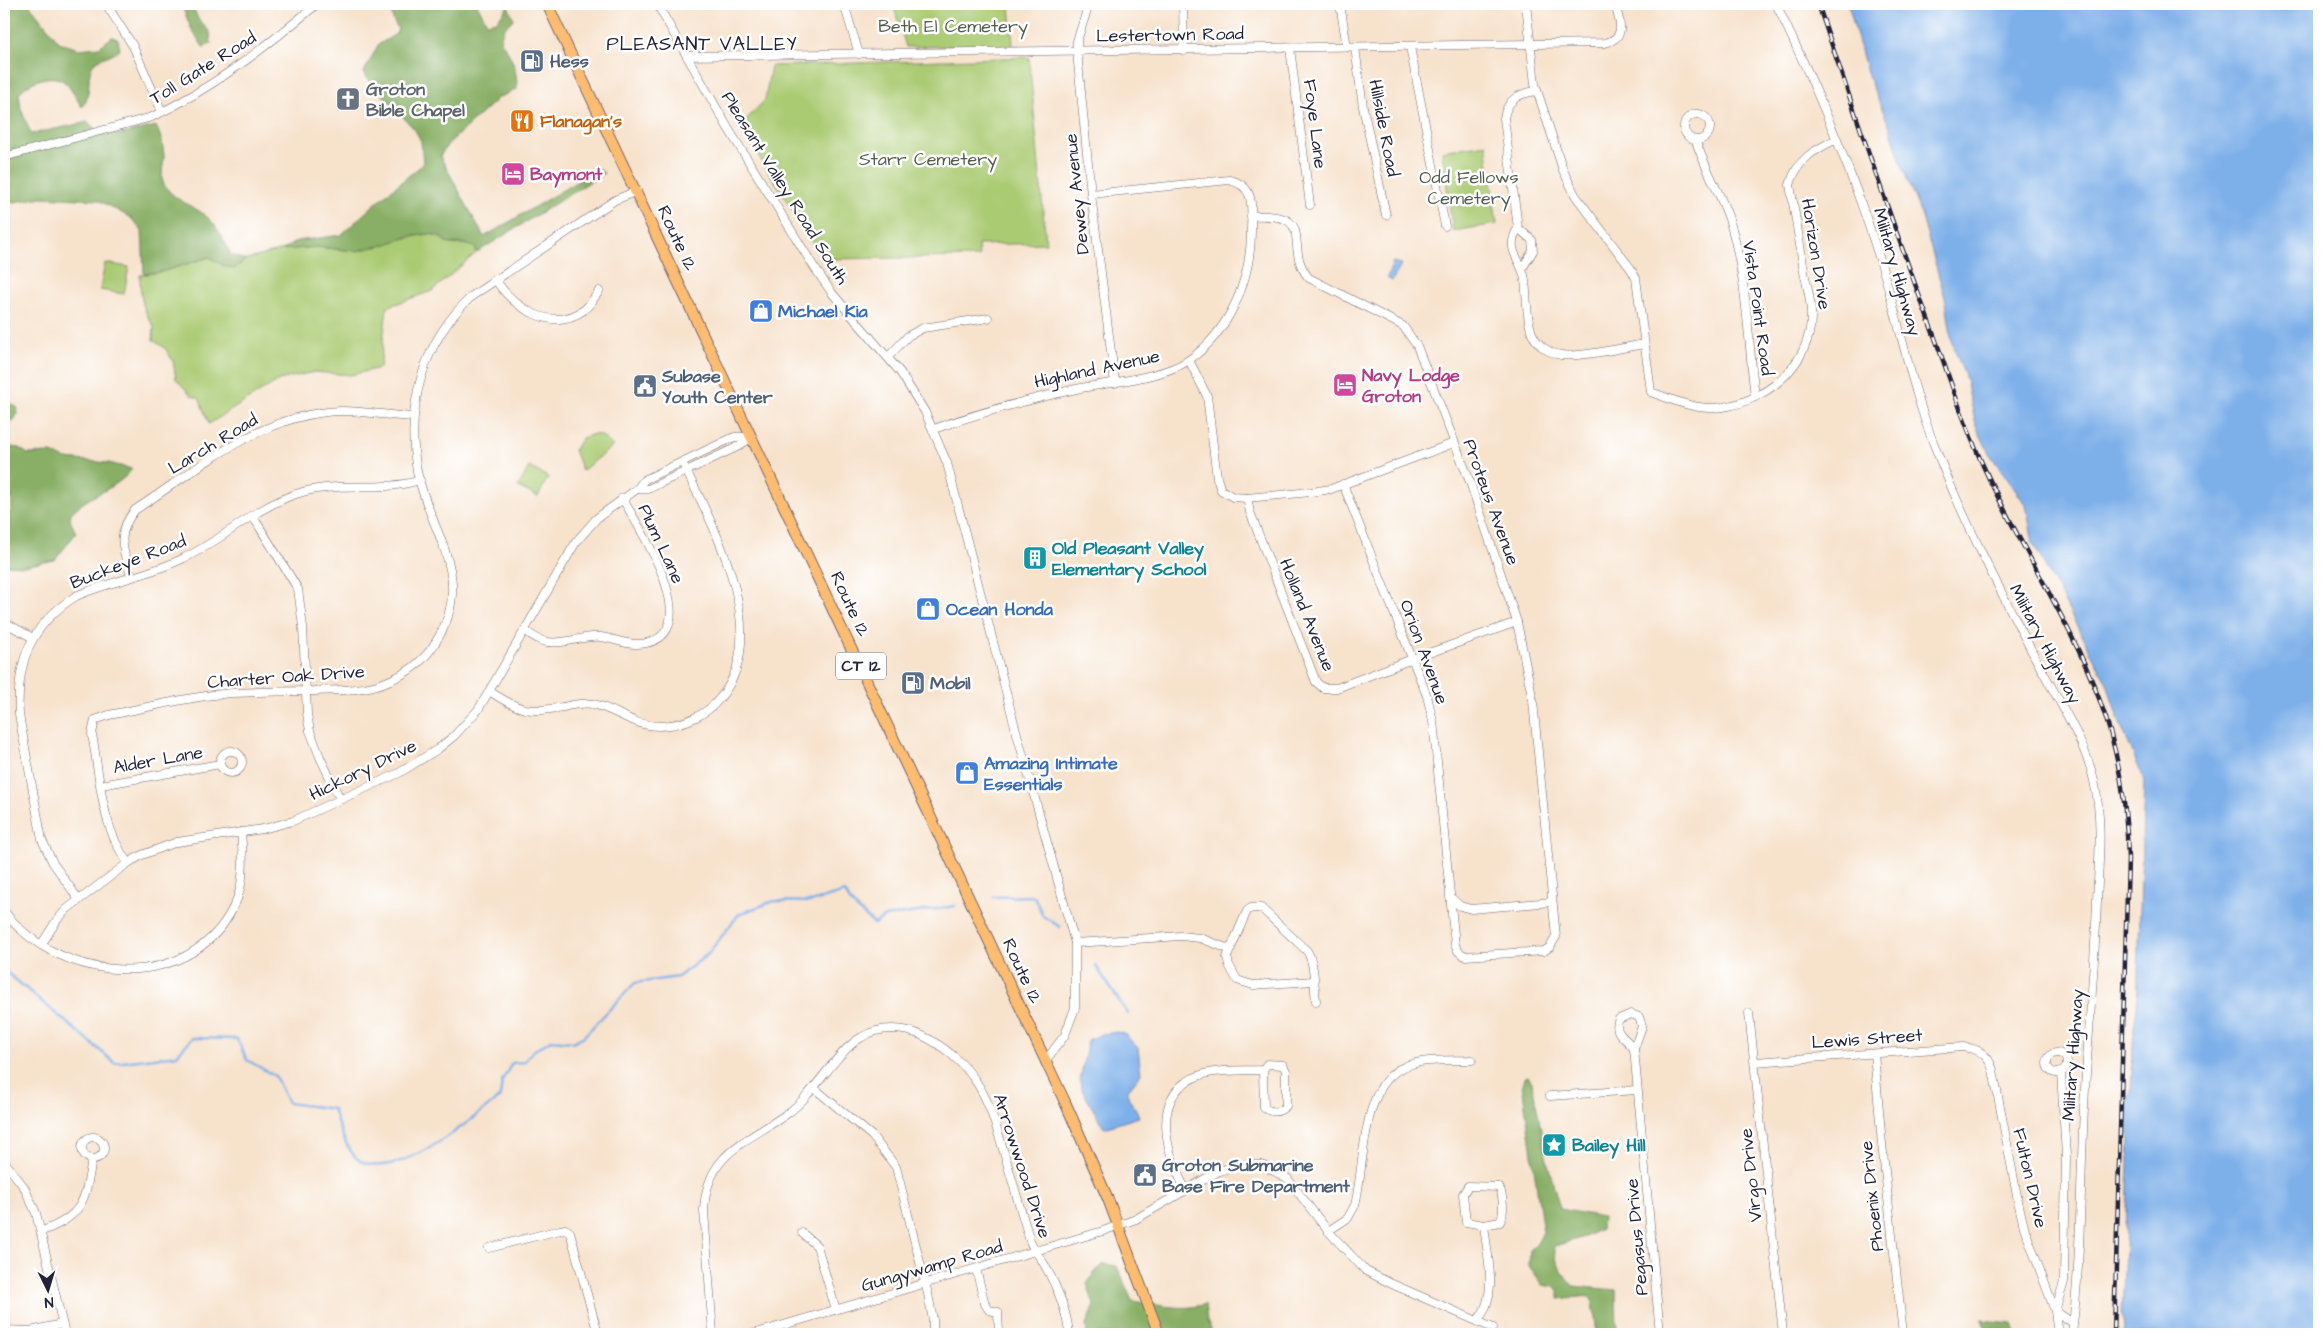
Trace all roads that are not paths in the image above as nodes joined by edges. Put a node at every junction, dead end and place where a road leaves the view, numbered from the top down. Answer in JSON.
{"nodes":[{"id":1,"x":106,"y":4,"type":"edge"},
{"id":2,"x":318,"y":4,"type":"edge"},
{"id":3,"x":547,"y":4,"type":"edge"},
{"id":4,"x":657,"y":4,"type":"edge"},
{"id":5,"x":844,"y":4,"type":"edge"},
{"id":6,"x":1089,"y":4,"type":"edge"},
{"id":7,"x":1183,"y":4,"type":"edge"},
{"id":8,"x":1340,"y":4,"type":"edge"},
{"id":9,"x":1526,"y":4,"type":"edge"},
{"id":10,"x":1615,"y":4,"type":"edge"},
{"id":11,"x":1776,"y":4,"type":"edge"},
{"id":12,"x":1531,"y":45,"type":"junction"},
{"id":13,"x":1351,"y":47,"type":"junction"},
{"id":14,"x":1410,"y":47,"type":"junction"},
{"id":15,"x":1290,"y":48,"type":"junction"},
{"id":16,"x":1184,"y":50,"type":"junction"},
{"id":17,"x":1077,"y":52,"type":"junction"},
{"id":18,"x":859,"y":54,"type":"junction"},
{"id":19,"x":687,"y":56,"type":"junction"},
{"id":20,"x":1537,"y":91,"type":"junction"},
{"id":21,"x":162,"y":112,"type":"junction"},
{"id":22,"x":1837,"y":139,"type":"junction"},
{"id":23,"x":1696,"y":141,"type":"dead end"},
{"id":24,"x":4,"y":157,"type":"edge"},
{"id":25,"x":636,"y":191,"type":"junction"},
{"id":26,"x":1091,"y":194,"type":"junction"},
{"id":27,"x":1310,"y":205,"type":"dead end"},
{"id":28,"x":1386,"y":215,"type":"dead end"},
{"id":29,"x":1251,"y":216,"type":"junction"},
{"id":30,"x":1445,"y":226,"type":"dead end"},
{"id":31,"x":1518,"y":228,"type":"junction"},
{"id":32,"x":1523,"y":267,"type":"junction"},
{"id":33,"x":495,"y":279,"type":"junction"},
{"id":34,"x":599,"y":291,"type":"dead end"},
{"id":35,"x":988,"y":318,"type":"dead end"},
{"id":36,"x":1644,"y":344,"type":"junction"},
{"id":37,"x":889,"y":356,"type":"junction"},
{"id":38,"x":1189,"y":360,"type":"junction"},
{"id":39,"x":1116,"y":383,"type":"junction"},
{"id":40,"x":1756,"y":397,"type":"junction"},
{"id":41,"x":413,"y":417,"type":"junction"},
{"id":42,"x":934,"y":429,"type":"junction"},
{"id":43,"x":752,"y":437,"type":"junction"},
{"id":44,"x":1454,"y":443,"type":"junction"},
{"id":45,"x":682,"y":462,"type":"junction"},
{"id":46,"x":686,"y":471,"type":"junction"},
{"id":47,"x":420,"y":480,"type":"junction"},
{"id":48,"x":1343,"y":484,"type":"junction"},
{"id":49,"x":637,"y":489,"type":"junction"},
{"id":50,"x":622,"y":498,"type":"junction"},
{"id":51,"x":1247,"y":498,"type":"junction"},
{"id":52,"x":252,"y":515,"type":"junction"},
{"id":53,"x":131,"y":576,"type":"junction"},
{"id":54,"x":4,"y":622,"type":"edge"},
{"id":55,"x":1517,"y":622,"type":"junction"},
{"id":56,"x":524,"y":630,"type":"junction"},
{"id":57,"x":33,"y":638,"type":"junction"},
{"id":58,"x":1412,"y":659,"type":"junction"},
{"id":59,"x":306,"y":691,"type":"junction"},
{"id":60,"x":489,"y":691,"type":"junction"},
{"id":61,"x":220,"y":764,"type":"dead end"},
{"id":62,"x":101,"y":786,"type":"junction"},
{"id":63,"x":340,"y":799,"type":"junction"},
{"id":64,"x":241,"y":832,"type":"junction"},
{"id":65,"x":128,"y":863,"type":"junction"},
{"id":66,"x":1450,"y":897,"type":"junction"},
{"id":67,"x":79,"y":900,"type":"junction"},
{"id":68,"x":1552,"y":902,"type":"junction"},
{"id":69,"x":4,"y":911,"type":"edge"},
{"id":70,"x":1075,"y":943,"type":"junction"},
{"id":71,"x":41,"y":945,"type":"junction"},
{"id":72,"x":1229,"y":949,"type":"junction"},
{"id":73,"x":1314,"y":981,"type":"junction"},
{"id":74,"x":1316,"y":1001,"type":"dead end"},
{"id":75,"x":1749,"y":1013,"type":"dead end"},
{"id":76,"x":1634,"y":1048,"type":"dead end"},
{"id":77,"x":1981,"y":1052,"type":"joint"},
{"id":78,"x":1874,"y":1054,"type":"junction"},
{"id":79,"x":1046,"y":1060,"type":"junction"},
{"id":80,"x":1472,"y":1060,"type":"dead end"},
{"id":81,"x":1755,"y":1062,"type":"junction"},
{"id":82,"x":1263,"y":1070,"type":"junction"},
{"id":83,"x":2061,"y":1072,"type":"dead end"},
{"id":84,"x":814,"y":1088,"type":"junction"},
{"id":85,"x":1637,"y":1090,"type":"junction"},
{"id":86,"x":1550,"y":1096,"type":"dead end"},
{"id":87,"x":92,"y":1159,"type":"dead end"},
{"id":88,"x":4,"y":1161,"type":"edge"},
{"id":89,"x":1186,"y":1190,"type":"junction"},
{"id":90,"x":1484,"y":1225,"type":"junction"},
{"id":91,"x":1118,"y":1226,"type":"junction"},
{"id":92,"x":42,"y":1231,"type":"junction"},
{"id":93,"x":1328,"y":1231,"type":"junction"},
{"id":94,"x":802,"y":1233,"type":"dead end"},
{"id":95,"x":489,"y":1248,"type":"dead end"},
{"id":96,"x":1035,"y":1252,"type":"junction"},
{"id":97,"x":976,"y":1269,"type":"junction"},
{"id":98,"x":926,"y":1284,"type":"junction"},
{"id":99,"x":836,"y":1310,"type":"junction"},
{"id":100,"x":2055,"y":1311,"type":"junction"},
{"id":101,"x":1478,"y":1320,"type":"junction"},
{"id":102,"x":2073,"y":1323,"type":"junction"},
{"id":103,"x":62,"y":1324,"type":"junction"},
{"id":104,"x":1493,"y":1328,"type":"dead end"},
{"id":105,"x":4,"y":1330,"type":"edge"},
{"id":106,"x":782,"y":1330,"type":"edge"},
{"id":107,"x":65,"y":1334,"type":"edge"},
{"id":108,"x":598,"y":1334,"type":"edge"},
{"id":109,"x":713,"y":1334,"type":"edge"},
{"id":110,"x":753,"y":1334,"type":"edge"},
{"id":111,"x":933,"y":1334,"type":"edge"},
{"id":112,"x":999,"y":1334,"type":"edge"},
{"id":113,"x":1069,"y":1334,"type":"edge"},
{"id":114,"x":1159,"y":1334,"type":"edge"},
{"id":115,"x":1660,"y":1334,"type":"edge"},
{"id":116,"x":1783,"y":1334,"type":"edge"},
{"id":117,"x":1903,"y":1334,"type":"edge"},
{"id":118,"x":2058,"y":1334,"type":"edge"},
{"id":119,"x":2072,"y":1334,"type":"edge"}],
"edges":[{"from":1,"to":21,"type":"street"},
{"from":2,"to":21,"type":"street","name":"Toll Gate Road"},
{"from":3,"to":25,"type":"highway","name":"Route 12","number":"CT 12"},
{"from":4,"to":19,"type":"street","name":"Pleasant Valley Road South"},
{"from":5,"to":18,"type":"street"},
{"from":6,"to":17,"type":"street","name":"Dewey Avenue"},
{"from":7,"to":16,"type":"street"},
{"from":8,"to":13,"type":"street","name":"Hillside Road"},
{"from":9,"to":12,"type":"street"},
{"from":10,"to":12,"type":"street","name":"Lestertown Road"},
{"from":11,"to":22,"type":"street","name":"Military Highway"},
{"from":12,"to":14,"type":"street","name":"Lestertown Road"},
{"from":12,"to":20,"type":"street"},
{"from":13,"to":14,"type":"street","name":"Lestertown Road"},
{"from":13,"to":15,"type":"street","name":"Lestertown Road"},
{"from":13,"to":28,"type":"street","name":"Hillside Road"},
{"from":14,"to":30,"type":"street"},
{"from":15,"to":16,"type":"street","name":"Lestertown Road"},
{"from":15,"to":27,"type":"street","name":"Foye Lane"},
{"from":16,"to":17,"type":"street","name":"Lestertown Road"},
{"from":17,"to":18,"type":"street","name":"Lestertown Road"},
{"from":17,"to":26,"type":"street","name":"Dewey Avenue"},
{"from":18,"to":19,"type":"street","name":"Lestertown Road"},
{"from":19,"to":37,"type":"street","name":"Pleasant Valley Road South"},
{"from":20,"to":31,"type":"street"},
{"from":20,"to":36,"type":"street"},
{"from":21,"to":24,"type":"street","name":"Toll Gate Road"},
{"from":22,"to":40,"type":"street","name":"Horizon Drive"},
{"from":22,"to":102,"type":"street","name":"Military Highway"},
{"from":23,"to":40,"type":"street","name":"Vista Point Road"},
{"from":25,"to":33,"type":"street","name":"Charter Oak Drive"},
{"from":25,"to":43,"type":"highway","name":"Route 12","number":"CT 12"},
{"from":26,"to":29,"type":"street","name":"Highland Avenue"},
{"from":26,"to":39,"type":"street","name":"Dewey Avenue"},
{"from":29,"to":38,"type":"street","name":"Highland Avenue"},
{"from":29,"to":44,"type":"street","name":"Proteus Avenue"},
{"from":31,"to":32,"type":"street"},
{"from":31,"to":32,"type":"street"},
{"from":32,"to":36,"type":"street"},
{"from":33,"to":34,"type":"street"},
{"from":33,"to":41,"type":"street","name":"Charter Oak Drive"},
{"from":35,"to":37,"type":"street"},
{"from":36,"to":40,"type":"street","name":"Horizon Drive"},
{"from":37,"to":42,"type":"street","name":"Pleasant Valley Road South"},
{"from":38,"to":39,"type":"street","name":"Highland Avenue"},
{"from":38,"to":51,"type":"street"},
{"from":39,"to":42,"type":"street","name":"Highland Avenue"},
{"from":41,"to":47,"type":"street","name":"Charter Oak Drive"},
{"from":41,"to":53,"type":"street","name":"Larch Road"},
{"from":42,"to":70,"type":"street","name":"Pleasant Valley Road South"},
{"from":43,"to":45,"type":"street","name":"Hickory Drive"},
{"from":43,"to":46,"type":"street","name":"Hickory Drive"},
{"from":43,"to":79,"type":"highway","name":"Route 12","number":"CT 12"},
{"from":44,"to":48,"type":"street"},
{"from":44,"to":55,"type":"street","name":"Proteus Avenue"},
{"from":45,"to":46,"type":"street"},
{"from":45,"to":49,"type":"street","name":"Hickory Drive"},
{"from":46,"to":49,"type":"street","name":"Hickory Drive"},
{"from":46,"to":60,"type":"street"},
{"from":47,"to":52,"type":"street","name":"Buckeye Road"},
{"from":47,"to":59,"type":"street","name":"Charter Oak Drive"},
{"from":48,"to":51,"type":"street"},
{"from":48,"to":58,"type":"street","name":"Orion Avenue"},
{"from":49,"to":50,"type":"street","name":"Hickory Drive"},
{"from":50,"to":56,"type":"street","name":"Hickory Drive"},
{"from":50,"to":56,"type":"street","name":"Plum Lane"},
{"from":51,"to":58,"type":"street","name":"Holland Avenue"},
{"from":52,"to":53,"type":"street","name":"Buckeye Road"},
{"from":52,"to":59,"type":"street"},
{"from":53,"to":57,"type":"street","name":"Buckeye Road"},
{"from":54,"to":57,"type":"street"},
{"from":55,"to":58,"type":"street","name":"Holland Avenue"},
{"from":55,"to":68,"type":"street","name":"Proteus Avenue"},
{"from":56,"to":60,"type":"street","name":"Hickory Drive"},
{"from":57,"to":67,"type":"street","name":"Buckeye Road"},
{"from":58,"to":66,"type":"street","name":"Orion Avenue"},
{"from":59,"to":62,"type":"street","name":"Charter Oak Drive"},
{"from":59,"to":63,"type":"street"},
{"from":60,"to":63,"type":"street","name":"Hickory Drive"},
{"from":61,"to":62,"type":"street","name":"Alder Lane"},
{"from":62,"to":65,"type":"street"},
{"from":63,"to":64,"type":"street","name":"Hickory Drive"},
{"from":64,"to":65,"type":"street","name":"Hickory Drive"},
{"from":64,"to":71,"type":"street"},
{"from":65,"to":67,"type":"street","name":"Hickory Drive"},
{"from":66,"to":68,"type":"street"},
{"from":66,"to":68,"type":"street","name":"Orion Avenue"},
{"from":67,"to":71,"type":"street","name":"Hickory Drive"},
{"from":69,"to":71,"type":"street"},
{"from":70,"to":72,"type":"street"},
{"from":70,"to":79,"type":"street","name":"Pleasant Valley Road South"},
{"from":72,"to":73,"type":"street"},
{"from":72,"to":73,"type":"street"},
{"from":73,"to":74,"type":"street"},
{"from":75,"to":81,"type":"street","name":"Virgo Drive"},
{"from":76,"to":85,"type":"street","name":"Pegasus Drive"},
{"from":77,"to":78,"type":"street","name":"Lewis Street"},
{"from":77,"to":100,"type":"street","name":"Fulton Drive"},
{"from":78,"to":81,"type":"street","name":"Lewis Street"},
{"from":78,"to":117,"type":"street","name":"Phoenix Drive"},
{"from":79,"to":91,"type":"highway","name":"Route 12","number":"CT 12"},
{"from":80,"to":93,"type":"street"},
{"from":81,"to":116,"type":"street","name":"Virgo Drive"},
{"from":82,"to":82,"type":"street"},
{"from":82,"to":89,"type":"street"},
{"from":83,"to":100,"type":"street"},
{"from":84,"to":96,"type":"street","name":"Arrowwood Drive"},
{"from":84,"to":98,"type":"street"},
{"from":84,"to":109,"type":"street","name":"Arrowwood Drive"},
{"from":85,"to":86,"type":"street"},
{"from":85,"to":115,"type":"street","name":"Pegasus Drive"},
{"from":87,"to":92,"type":"street"},
{"from":88,"to":92,"type":"street"},
{"from":89,"to":91,"type":"street","name":"Gungywamp Road"},
{"from":89,"to":93,"type":"street","name":"Gungywamp Road"},
{"from":90,"to":90,"type":"street"},
{"from":90,"to":101,"type":"street"},
{"from":91,"to":96,"type":"street","name":"Gungywamp Road"},
{"from":91,"to":114,"type":"highway","name":"Route 12","number":"CT 12"},
{"from":92,"to":103,"type":"street"},
{"from":93,"to":101,"type":"street","name":"Gungywamp Road"},
{"from":94,"to":99,"type":"street"},
{"from":95,"to":108,"type":"street"},
{"from":96,"to":97,"type":"street","name":"Gungywamp Road"},
{"from":96,"to":113,"type":"street","name":"Arrowwood Drive"},
{"from":97,"to":98,"type":"street","name":"Gungywamp Road"},
{"from":97,"to":112,"type":"street"},
{"from":98,"to":99,"type":"street","name":"Gungywamp Road"},
{"from":98,"to":111,"type":"street"},
{"from":99,"to":106,"type":"street","name":"Gungywamp Road"},
{"from":100,"to":102,"type":"street"},
{"from":100,"to":118,"type":"street","name":"Fulton Drive"},
{"from":101,"to":104,"type":"street","name":"Gungywamp Road"},
{"from":102,"to":119,"type":"street","name":"Military Highway"},
{"from":103,"to":105,"type":"street"},
{"from":103,"to":107,"type":"street"},
{"from":106,"to":110,"type":"street","name":"Gungywamp Road"}]}
